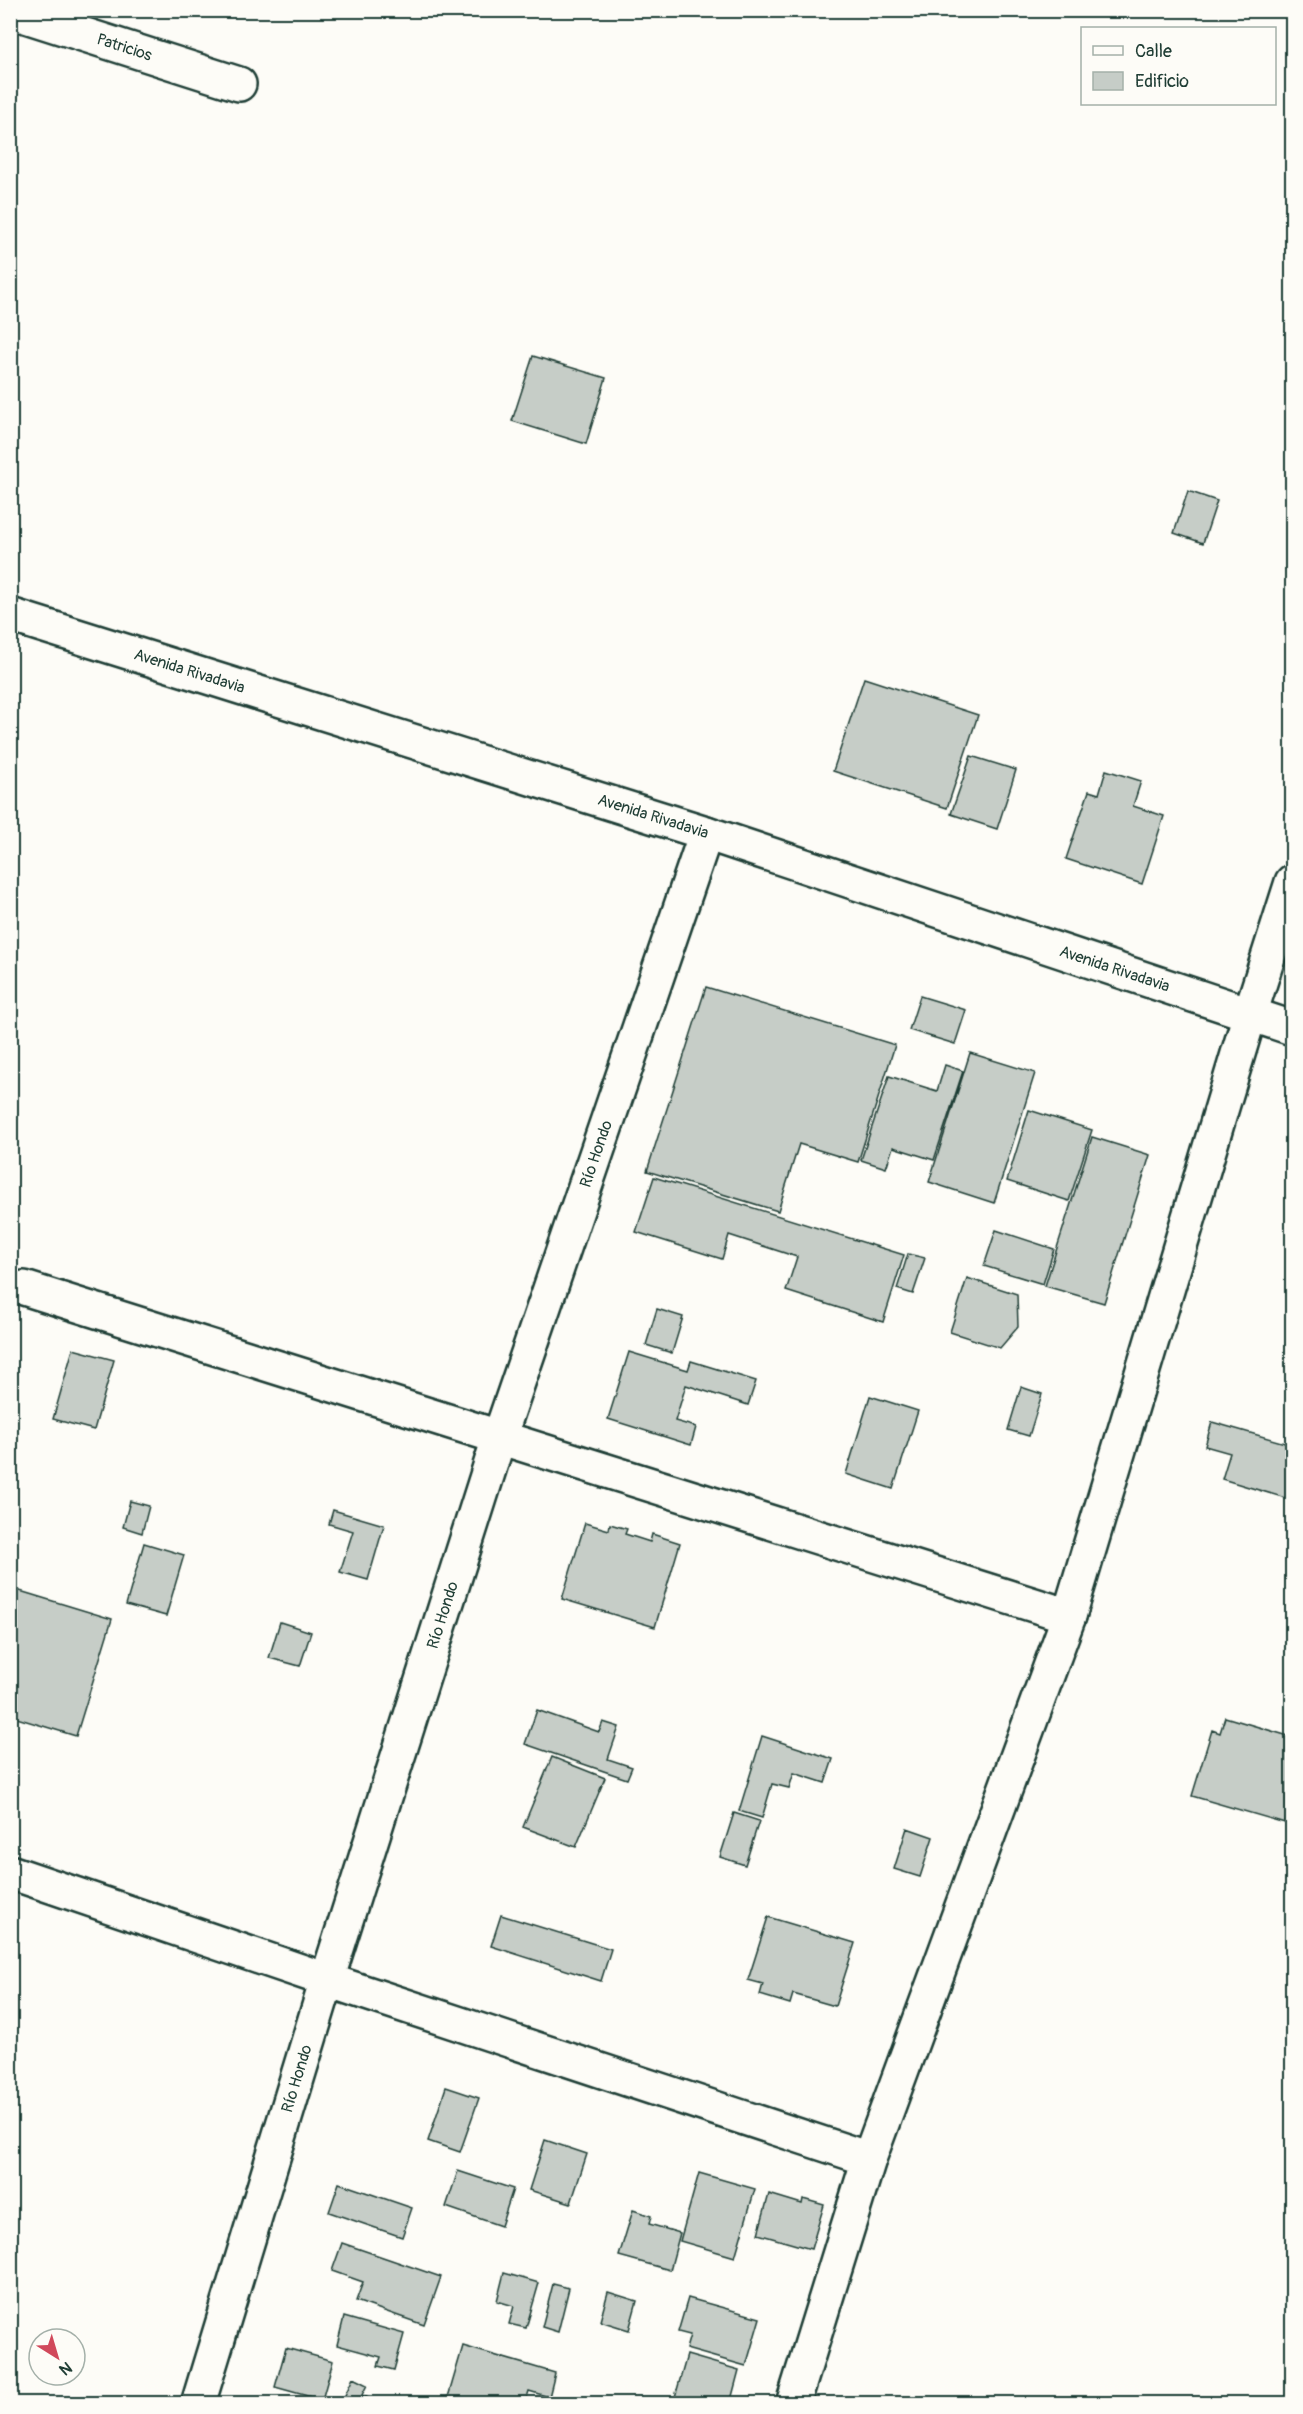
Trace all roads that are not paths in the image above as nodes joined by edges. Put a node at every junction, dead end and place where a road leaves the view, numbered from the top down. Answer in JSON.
{"nodes":[{"id":1,"x":10,"y":11,"type":"edge"},
{"id":2,"x":238,"y":84,"type":"dead end"},
{"id":3,"x":10,"y":615,"type":"edge"},
{"id":4,"x":706,"y":833,"type":"junction"},
{"id":5,"x":1293,"y":882,"type":"edge"},
{"id":6,"x":1250,"y":1014,"type":"junction"},
{"id":7,"x":1293,"y":1028,"type":"edge"},
{"id":8,"x":24,"y":1288,"type":"dead end"},
{"id":9,"x":499,"y":1438,"type":"junction"},
{"id":10,"x":1069,"y":1616,"type":"junction"},
{"id":11,"x":10,"y":1872,"type":"edge"},
{"id":12,"x":327,"y":1980,"type":"junction"},
{"id":13,"x":869,"y":2159,"type":"junction"},
{"id":14,"x":198,"y":2403,"type":"edge"},
{"id":15,"x":793,"y":2403,"type":"edge"}],
"edges":[{"from":1,"to":2,"type":"street","name":"Patricios"},
{"from":3,"to":4,"type":"street","name":"Avenida Rivadavia"},
{"from":4,"to":6,"type":"street","name":"Avenida Rivadavia"},
{"from":4,"to":9,"type":"street","name":"Río Hondo"},
{"from":5,"to":6,"type":"street"},
{"from":6,"to":7,"type":"street","name":"Avenida Rivadavia"},
{"from":6,"to":10,"type":"street"},
{"from":8,"to":9,"type":"street"},
{"from":9,"to":10,"type":"street"},
{"from":9,"to":12,"type":"street","name":"Río Hondo"},
{"from":10,"to":13,"type":"street"},
{"from":11,"to":12,"type":"street"},
{"from":12,"to":13,"type":"street"},
{"from":12,"to":14,"type":"street","name":"Río Hondo"},
{"from":13,"to":15,"type":"street"}]}
